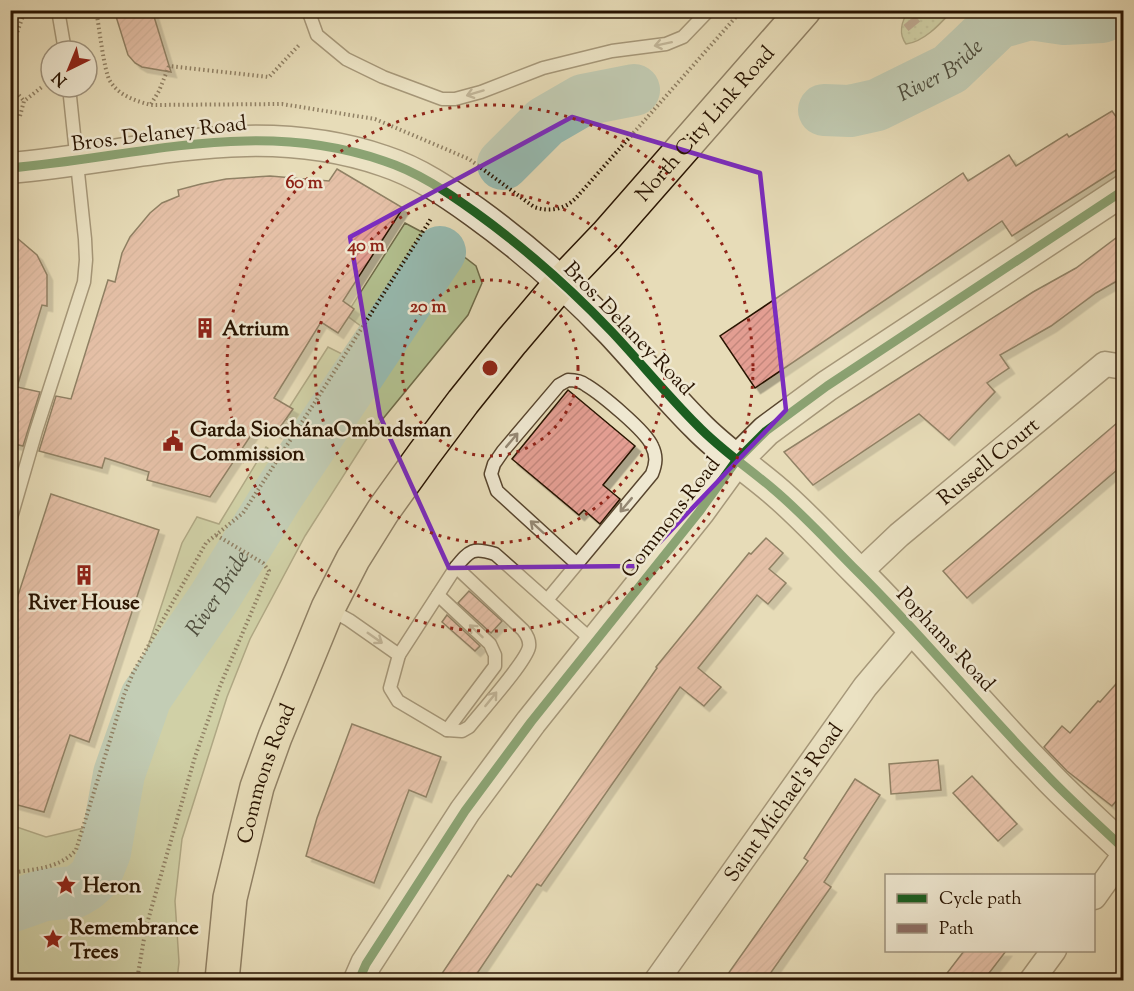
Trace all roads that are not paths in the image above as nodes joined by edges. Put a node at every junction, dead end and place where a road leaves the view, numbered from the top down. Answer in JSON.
{"nodes":[{"id":1,"x":58,"y":10,"type":"edge"},
{"id":2,"x":308,"y":10,"type":"edge"},
{"id":3,"x":709,"y":10,"type":"edge"},
{"id":4,"x":804,"y":10,"type":"edge"},
{"id":5,"x":63,"y":39,"type":"edge"},
{"id":6,"x":70,"y":99,"type":"edge"},
{"id":7,"x":78,"y":161,"type":"junction"},
{"id":8,"x":10,"y":168,"type":"edge"},
{"id":9,"x":1124,"y":190,"type":"edge"},
{"id":10,"x":606,"y":236,"type":"joint"},
{"id":11,"x":562,"y":282,"type":"junction"},
{"id":12,"x":1124,"y":367,"type":"edge"},
{"id":13,"x":736,"y":461,"type":"junction"},
{"id":14,"x":16,"y":487,"type":"edge"},
{"id":15,"x":10,"y":521,"type":"edge"},
{"id":16,"x":577,"y":564,"type":"junction"},
{"id":17,"x":456,"y":567,"type":"junction"},
{"id":18,"x":859,"y":573,"type":"junction"},
{"id":19,"x":438,"y":595,"type":"junction"},
{"id":20,"x":547,"y":600,"type":"junction"},
{"id":21,"x":328,"y":608,"type":"junction"},
{"id":22,"x":914,"y":629,"type":"junction"},
{"id":23,"x":594,"y":642,"type":"junction"},
{"id":24,"x":399,"y":655,"type":"junction"},
{"id":25,"x":447,"y":730,"type":"junction"},
{"id":26,"x":1124,"y":849,"type":"edge"},
{"id":27,"x":1124,"y":855,"type":"edge"},
{"id":28,"x":1095,"y":896,"type":"edge"},
{"id":29,"x":1053,"y":952,"type":"edge"},
{"id":30,"x":222,"y":981,"type":"edge"},
{"id":31,"x":359,"y":981,"type":"edge"},
{"id":32,"x":657,"y":981,"type":"edge"},
{"id":33,"x":1032,"y":981,"type":"edge"}],
"edges":[{"from":1,"to":5,"type":"lane"},
{"from":3,"to":2,"type":"lane","one_way":true},
{"from":4,"to":10,"type":"highway","name":"North City Link Road"},
{"from":6,"to":7,"type":"lane"},
{"from":7,"to":8,"type":"street","name":"Bros. Delaney Road"},
{"from":7,"to":11,"type":"street","name":"Bros. Delaney Road"},
{"from":7,"to":14,"type":"lane"},
{"from":9,"to":13,"type":"street","name":"Commons Road"},
{"from":10,"to":11,"type":"highway","name":"Commons Road"},
{"from":11,"to":13,"type":"street","name":"Bros. Delaney Road"},
{"from":11,"to":21,"type":"highway","name":"Commons Road"},
{"from":12,"to":18,"type":"street","name":"Russell Court"},
{"from":13,"to":18,"type":"street","name":"Pophams Road"},
{"from":13,"to":23,"type":"street","name":"Commons Road"},
{"from":14,"to":15,"type":"lane"},
{"from":16,"to":16,"type":"lane","one_way":true},
{"from":16,"to":20,"type":"lane"},
{"from":17,"to":19,"type":"lane"},
{"from":17,"to":20,"type":"lane"},
{"from":25,"to":17,"type":"lane","one_way":true},
{"from":18,"to":22,"type":"street","name":"Pophams Road"},
{"from":19,"to":24,"type":"lane"},
{"from":25,"to":19,"type":"lane","one_way":true},
{"from":20,"to":23,"type":"lane"},
{"from":21,"to":24,"type":"lane","one_way":true},
{"from":21,"to":30,"type":"highway","name":"Commons Road"},
{"from":22,"to":26,"type":"street","name":"Pophams Road"},
{"from":22,"to":32,"type":"street","name":"Saint Michael's Road"},
{"from":23,"to":31,"type":"street","name":"Commons Road"},
{"from":24,"to":25,"type":"lane"},
{"from":27,"to":28,"type":"street"},
{"from":29,"to":33,"type":"street"}]}
